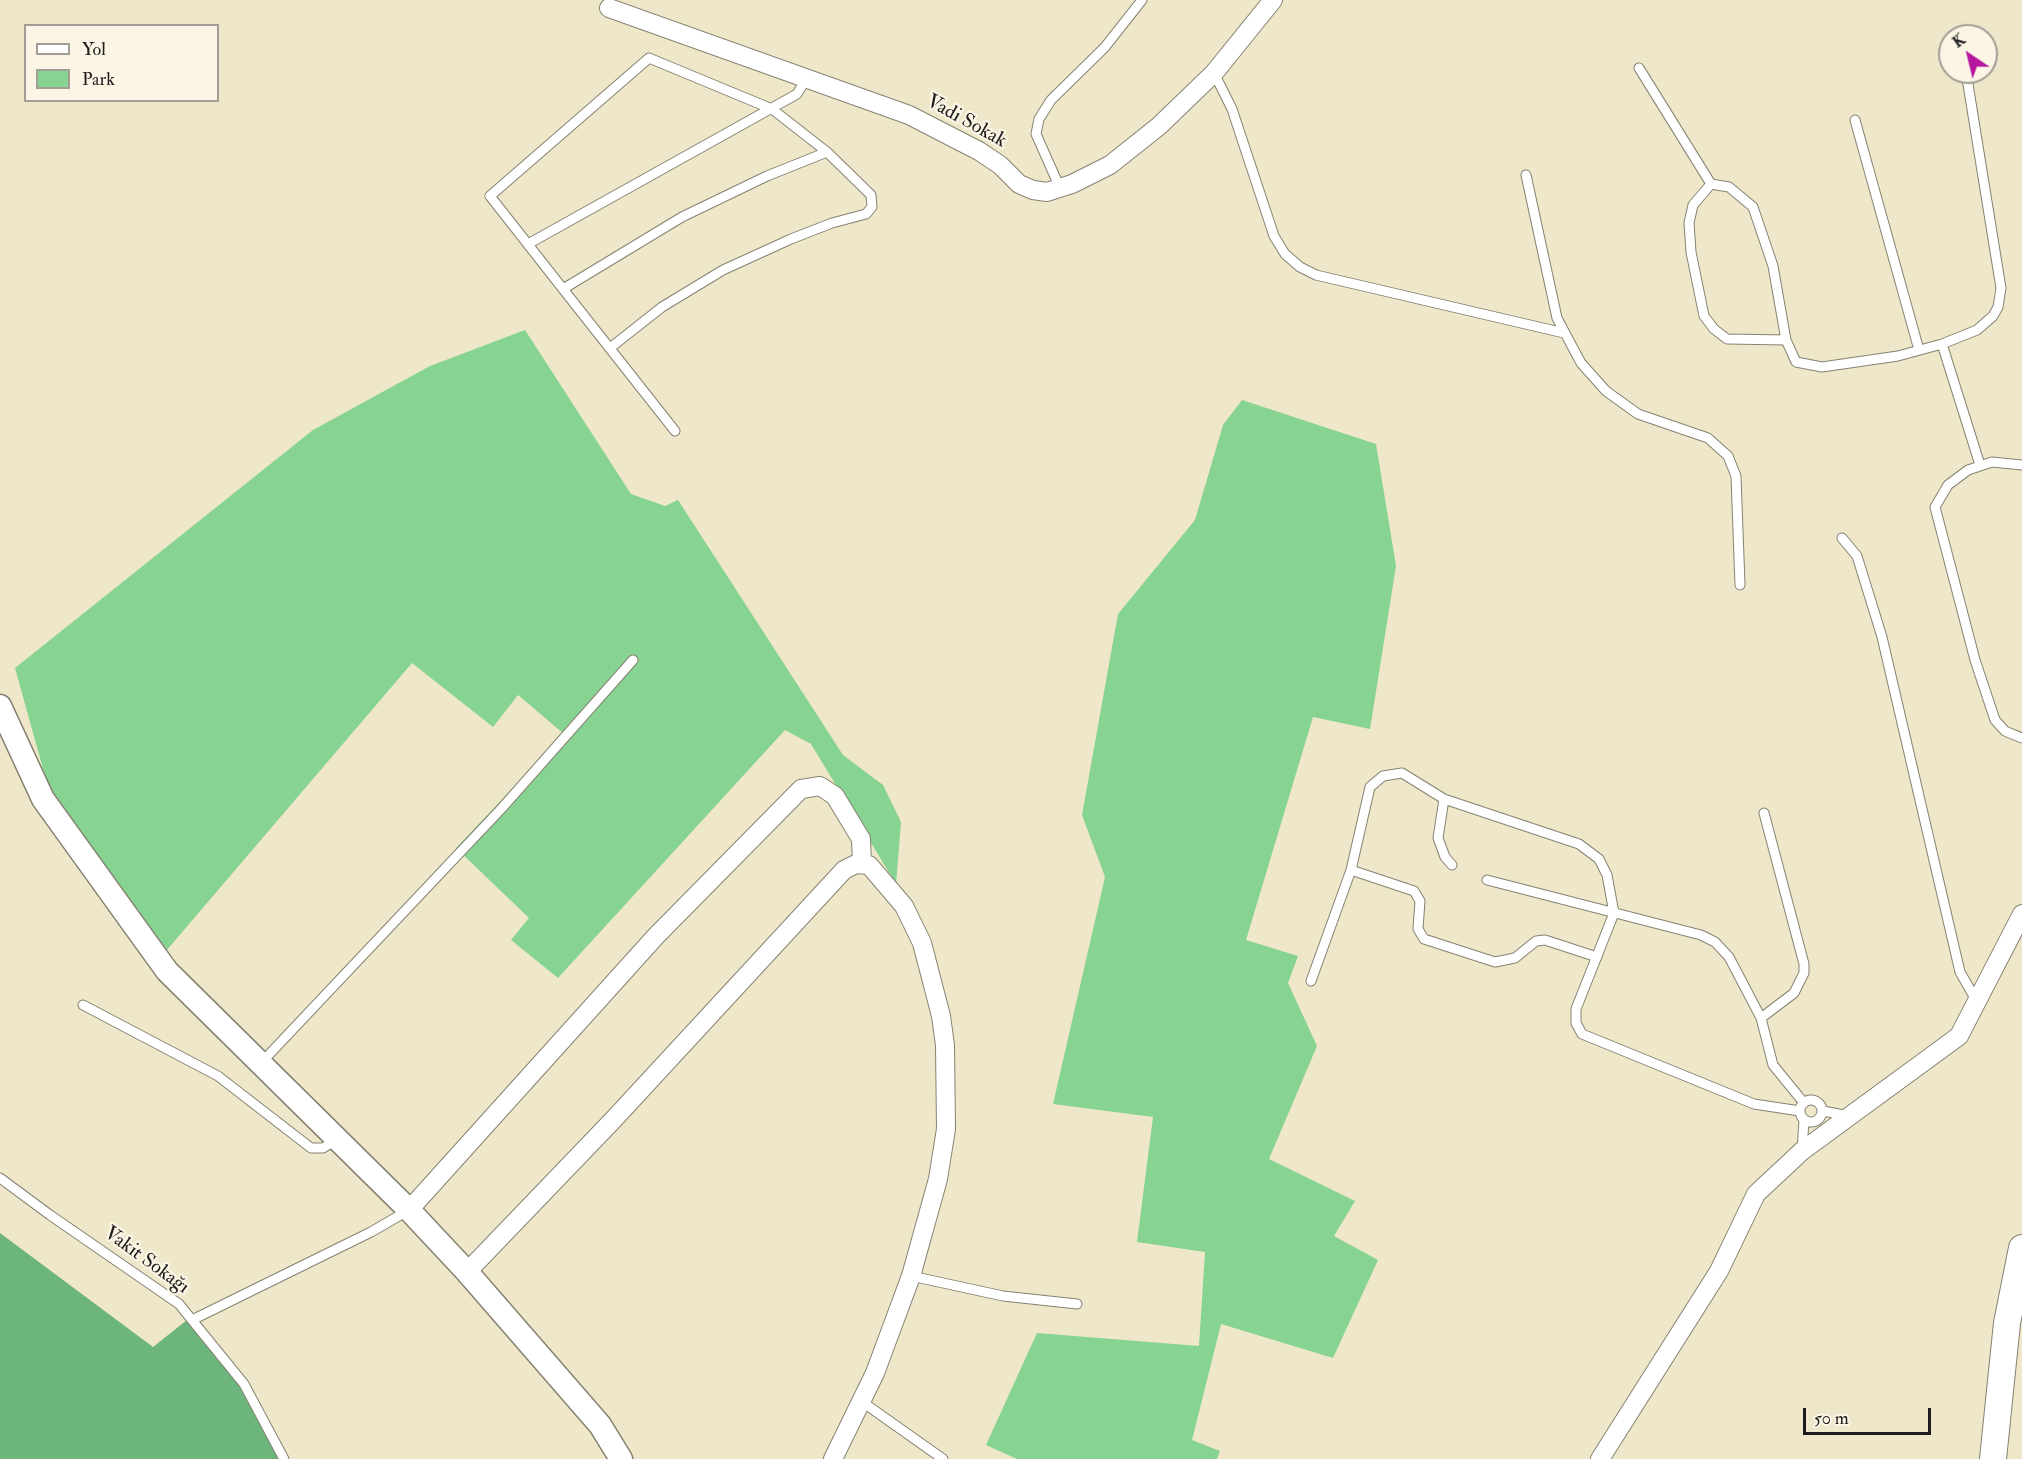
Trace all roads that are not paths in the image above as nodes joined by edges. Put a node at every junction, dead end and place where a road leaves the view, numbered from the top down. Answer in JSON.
{"nodes":[{"id":1,"x":1142,"y":0,"type":"edge"},
{"id":2,"x":1273,"y":0,"type":"edge"},
{"id":3,"x":609,"y":8,"type":"dead end"},
{"id":4,"x":1639,"y":68,"type":"dead end"},
{"id":5,"x":1214,"y":73,"type":"junction"},
{"id":6,"x":806,"y":79,"type":"junction"},
{"id":7,"x":1968,"y":84,"type":"edge"},
{"id":8,"x":771,"y":109,"type":"junction"},
{"id":9,"x":1855,"y":120,"type":"dead end"},
{"id":10,"x":827,"y":152,"type":"junction"},
{"id":11,"x":1526,"y":175,"type":"dead end"},
{"id":12,"x":1711,"y":184,"type":"junction"},
{"id":13,"x":1060,"y":188,"type":"junction"},
{"id":14,"x":528,"y":244,"type":"junction"},
{"id":15,"x":563,"y":289,"type":"junction"},
{"id":16,"x":1564,"y":333,"type":"junction"},
{"id":17,"x":1786,"y":340,"type":"junction"},
{"id":18,"x":1942,"y":344,"type":"junction"},
{"id":19,"x":610,"y":348,"type":"junction"},
{"id":20,"x":1919,"y":350,"type":"junction"},
{"id":21,"x":675,"y":430,"type":"dead end"},
{"id":22,"x":1980,"y":465,"type":"junction"},
{"id":23,"x":2022,"y":465,"type":"edge"},
{"id":24,"x":1842,"y":538,"type":"dead end"},
{"id":25,"x":1740,"y":585,"type":"dead end"},
{"id":26,"x":633,"y":660,"type":"dead end"},
{"id":27,"x":0,"y":706,"type":"edge"},
{"id":28,"x":2022,"y":738,"type":"edge"},
{"id":29,"x":1444,"y":799,"type":"junction"},
{"id":30,"x":1764,"y":813,"type":"dead end"},
{"id":31,"x":862,"y":864,"type":"junction"},
{"id":32,"x":1452,"y":865,"type":"dead end"},
{"id":33,"x":1351,"y":870,"type":"junction"},
{"id":34,"x":1487,"y":880,"type":"dead end"},
{"id":35,"x":1614,"y":913,"type":"junction"},
{"id":36,"x":2022,"y":914,"type":"edge"},
{"id":37,"x":1597,"y":957,"type":"junction"},
{"id":38,"x":1311,"y":981,"type":"dead end"},
{"id":39,"x":1976,"y":1000,"type":"junction"},
{"id":40,"x":83,"y":1005,"type":"dead end"},
{"id":41,"x":1761,"y":1018,"type":"junction"},
{"id":42,"x":260,"y":1064,"type":"junction"},
{"id":43,"x":1803,"y":1111,"type":"junction"},
{"id":44,"x":1822,"y":1111,"type":"junction"},
{"id":45,"x":1850,"y":1116,"type":"junction"},
{"id":46,"x":338,"y":1139,"type":"junction"},
{"id":47,"x":1802,"y":1151,"type":"junction"},
{"id":48,"x":0,"y":1178,"type":"edge"},
{"id":49,"x":410,"y":1210,"type":"junction"},
{"id":50,"x":2022,"y":1248,"type":"edge"},
{"id":51,"x":467,"y":1272,"type":"junction"},
{"id":52,"x":911,"y":1276,"type":"junction"},
{"id":53,"x":1077,"y":1304,"type":"dead end"},
{"id":54,"x":192,"y":1320,"type":"junction"},
{"id":55,"x":861,"y":1401,"type":"junction"},
{"id":56,"x":284,"y":1459,"type":"edge"},
{"id":57,"x":621,"y":1459,"type":"edge"},
{"id":58,"x":833,"y":1459,"type":"edge"},
{"id":59,"x":943,"y":1459,"type":"edge"},
{"id":60,"x":1600,"y":1459,"type":"edge"},
{"id":61,"x":1993,"y":1459,"type":"edge"}],
"edges":[{"from":1,"to":13,"type":"lane"},
{"from":2,"to":5,"type":"street","name":"Vadi Sokak"},
{"from":3,"to":6,"type":"street","name":"Vadi Sokak"},
{"from":4,"to":12,"type":"lane"},
{"from":5,"to":13,"type":"street","name":"Vadi Sokak"},
{"from":5,"to":16,"type":"lane"},
{"from":6,"to":8,"type":"lane"},
{"from":6,"to":13,"type":"street","name":"Vadi Sokak"},
{"from":7,"to":18,"type":"lane"},
{"from":8,"to":10,"type":"lane"},
{"from":8,"to":14,"type":"lane"},
{"from":8,"to":14,"type":"lane"},
{"from":9,"to":20,"type":"lane"},
{"from":10,"to":15,"type":"lane"},
{"from":10,"to":19,"type":"lane"},
{"from":11,"to":16,"type":"lane"},
{"from":12,"to":17,"type":"lane"},
{"from":12,"to":17,"type":"lane"},
{"from":14,"to":15,"type":"lane"},
{"from":15,"to":19,"type":"lane"},
{"from":16,"to":25,"type":"lane"},
{"from":17,"to":20,"type":"lane"},
{"from":18,"to":20,"type":"lane"},
{"from":18,"to":22,"type":"lane"},
{"from":19,"to":21,"type":"lane"},
{"from":22,"to":23,"type":"lane"},
{"from":22,"to":28,"type":"lane"},
{"from":24,"to":39,"type":"lane"},
{"from":26,"to":42,"type":"lane"},
{"from":27,"to":42,"type":"street"},
{"from":29,"to":32,"type":"lane"},
{"from":29,"to":33,"type":"lane"},
{"from":29,"to":35,"type":"lane"},
{"from":30,"to":41,"type":"lane"},
{"from":31,"to":49,"type":"street"},
{"from":31,"to":51,"type":"street"},
{"from":31,"to":52,"type":"street"},
{"from":33,"to":37,"type":"lane"},
{"from":33,"to":38,"type":"lane"},
{"from":34,"to":35,"type":"lane"},
{"from":35,"to":37,"type":"lane"},
{"from":35,"to":41,"type":"lane"},
{"from":36,"to":39,"type":"street"},
{"from":37,"to":43,"type":"lane"},
{"from":39,"to":45,"type":"street"},
{"from":40,"to":46,"type":"lane"},
{"from":41,"to":43,"type":"lane"},
{"from":42,"to":46,"type":"street"},
{"from":43,"to":44,"type":"lane"},
{"from":43,"to":44,"type":"lane"},
{"from":43,"to":47,"type":"lane"},
{"from":44,"to":45,"type":"lane"},
{"from":45,"to":47,"type":"street"},
{"from":46,"to":49,"type":"street"},
{"from":47,"to":60,"type":"street"},
{"from":48,"to":54,"type":"lane","name":"Vakit Sokağı"},
{"from":49,"to":51,"type":"street"},
{"from":49,"to":54,"type":"lane"},
{"from":50,"to":61,"type":"main road"},
{"from":51,"to":57,"type":"street"},
{"from":52,"to":53,"type":"lane"},
{"from":52,"to":55,"type":"street"},
{"from":54,"to":56,"type":"lane","name":"Vakit Sokağı"},
{"from":55,"to":58,"type":"street"},
{"from":55,"to":59,"type":"lane"}]}
